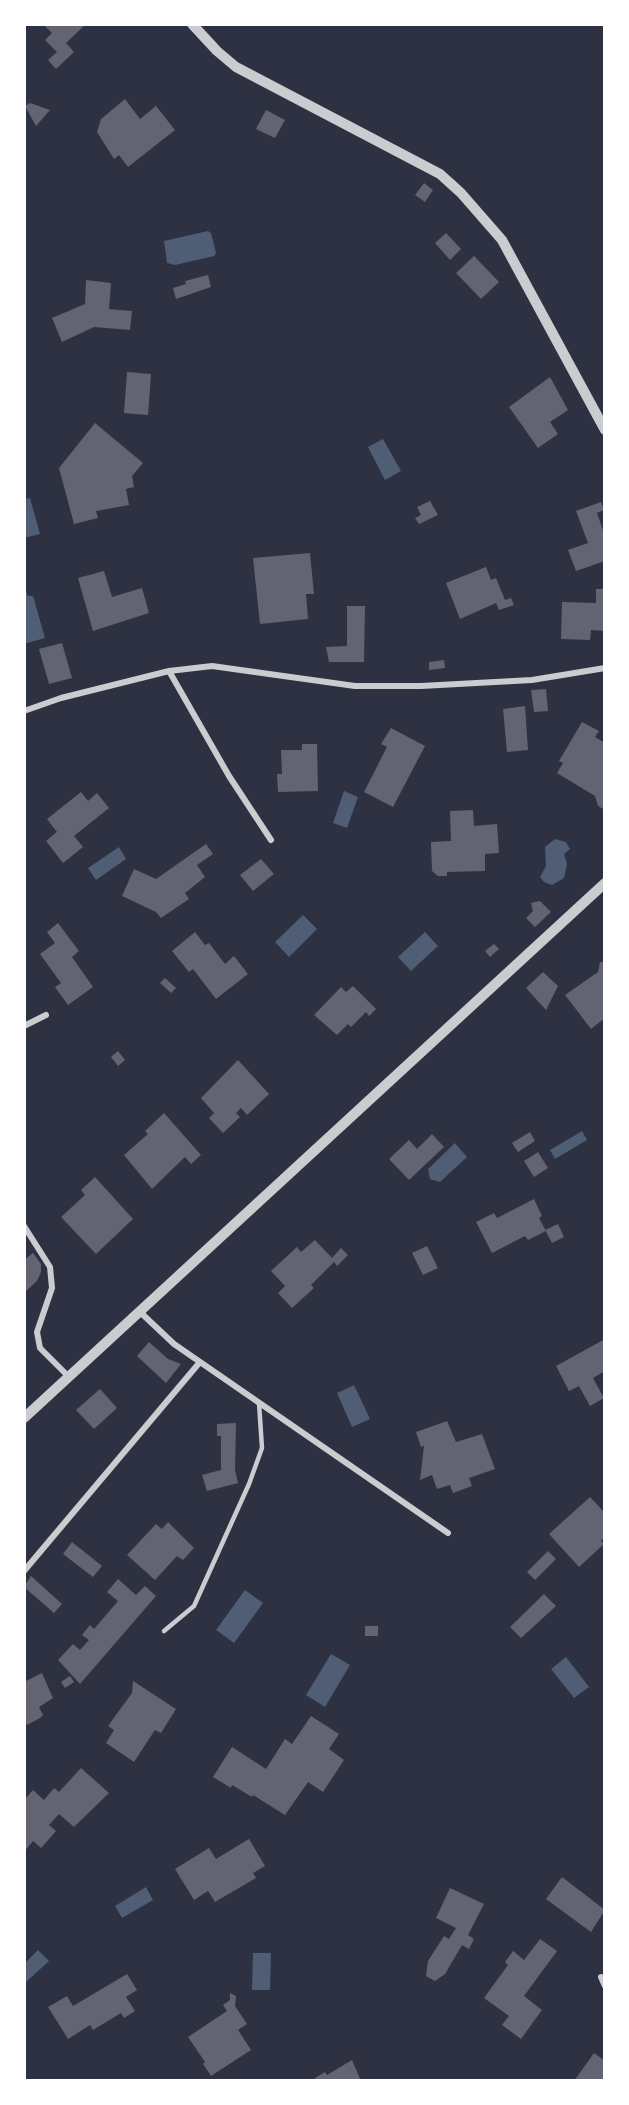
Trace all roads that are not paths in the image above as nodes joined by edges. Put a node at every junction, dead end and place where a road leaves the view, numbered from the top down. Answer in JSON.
{"nodes":[{"id":1,"x":192,"y":24,"type":"edge"},
{"id":2,"x":605,"y":430,"type":"edge"},
{"id":3,"x":605,"y":668,"type":"edge"},
{"id":4,"x":168,"y":671,"type":"junction"},
{"id":5,"x":24,"y":711,"type":"edge"},
{"id":6,"x":271,"y":840,"type":"dead end"},
{"id":7,"x":605,"y":883,"type":"edge"},
{"id":8,"x":46,"y":1016,"type":"dead end"},
{"id":9,"x":24,"y":1026,"type":"edge"},
{"id":10,"x":24,"y":1226,"type":"edge"},
{"id":11,"x":139,"y":1311,"type":"junction"},
{"id":12,"x":200,"y":1362,"type":"junction"},
{"id":13,"x":69,"y":1377,"type":"junction"},
{"id":14,"x":260,"y":1403,"type":"junction"},
{"id":15,"x":24,"y":1418,"type":"edge"},
{"id":16,"x":448,"y":1533,"type":"dead end"},
{"id":17,"x":24,"y":1571,"type":"edge"},
{"id":18,"x":164,"y":1630,"type":"dead end"},
{"id":19,"x":601,"y":1977,"type":"dead end"},
{"id":20,"x":605,"y":1986,"type":"edge"}],
"edges":[{"from":1,"to":2,"type":"street"},
{"from":3,"to":4,"type":"street"},
{"from":4,"to":5,"type":"street"},
{"from":4,"to":6,"type":"street"},
{"from":7,"to":11,"type":"street"},
{"from":8,"to":9,"type":"street"},
{"from":10,"to":13,"type":"street"},
{"from":11,"to":12,"type":"street"},
{"from":11,"to":13,"type":"street"},
{"from":12,"to":14,"type":"street"},
{"from":12,"to":17,"type":"street"},
{"from":13,"to":15,"type":"street"},
{"from":14,"to":16,"type":"street"},
{"from":14,"to":18,"type":"lane"},
{"from":19,"to":20,"type":"street"}]}
